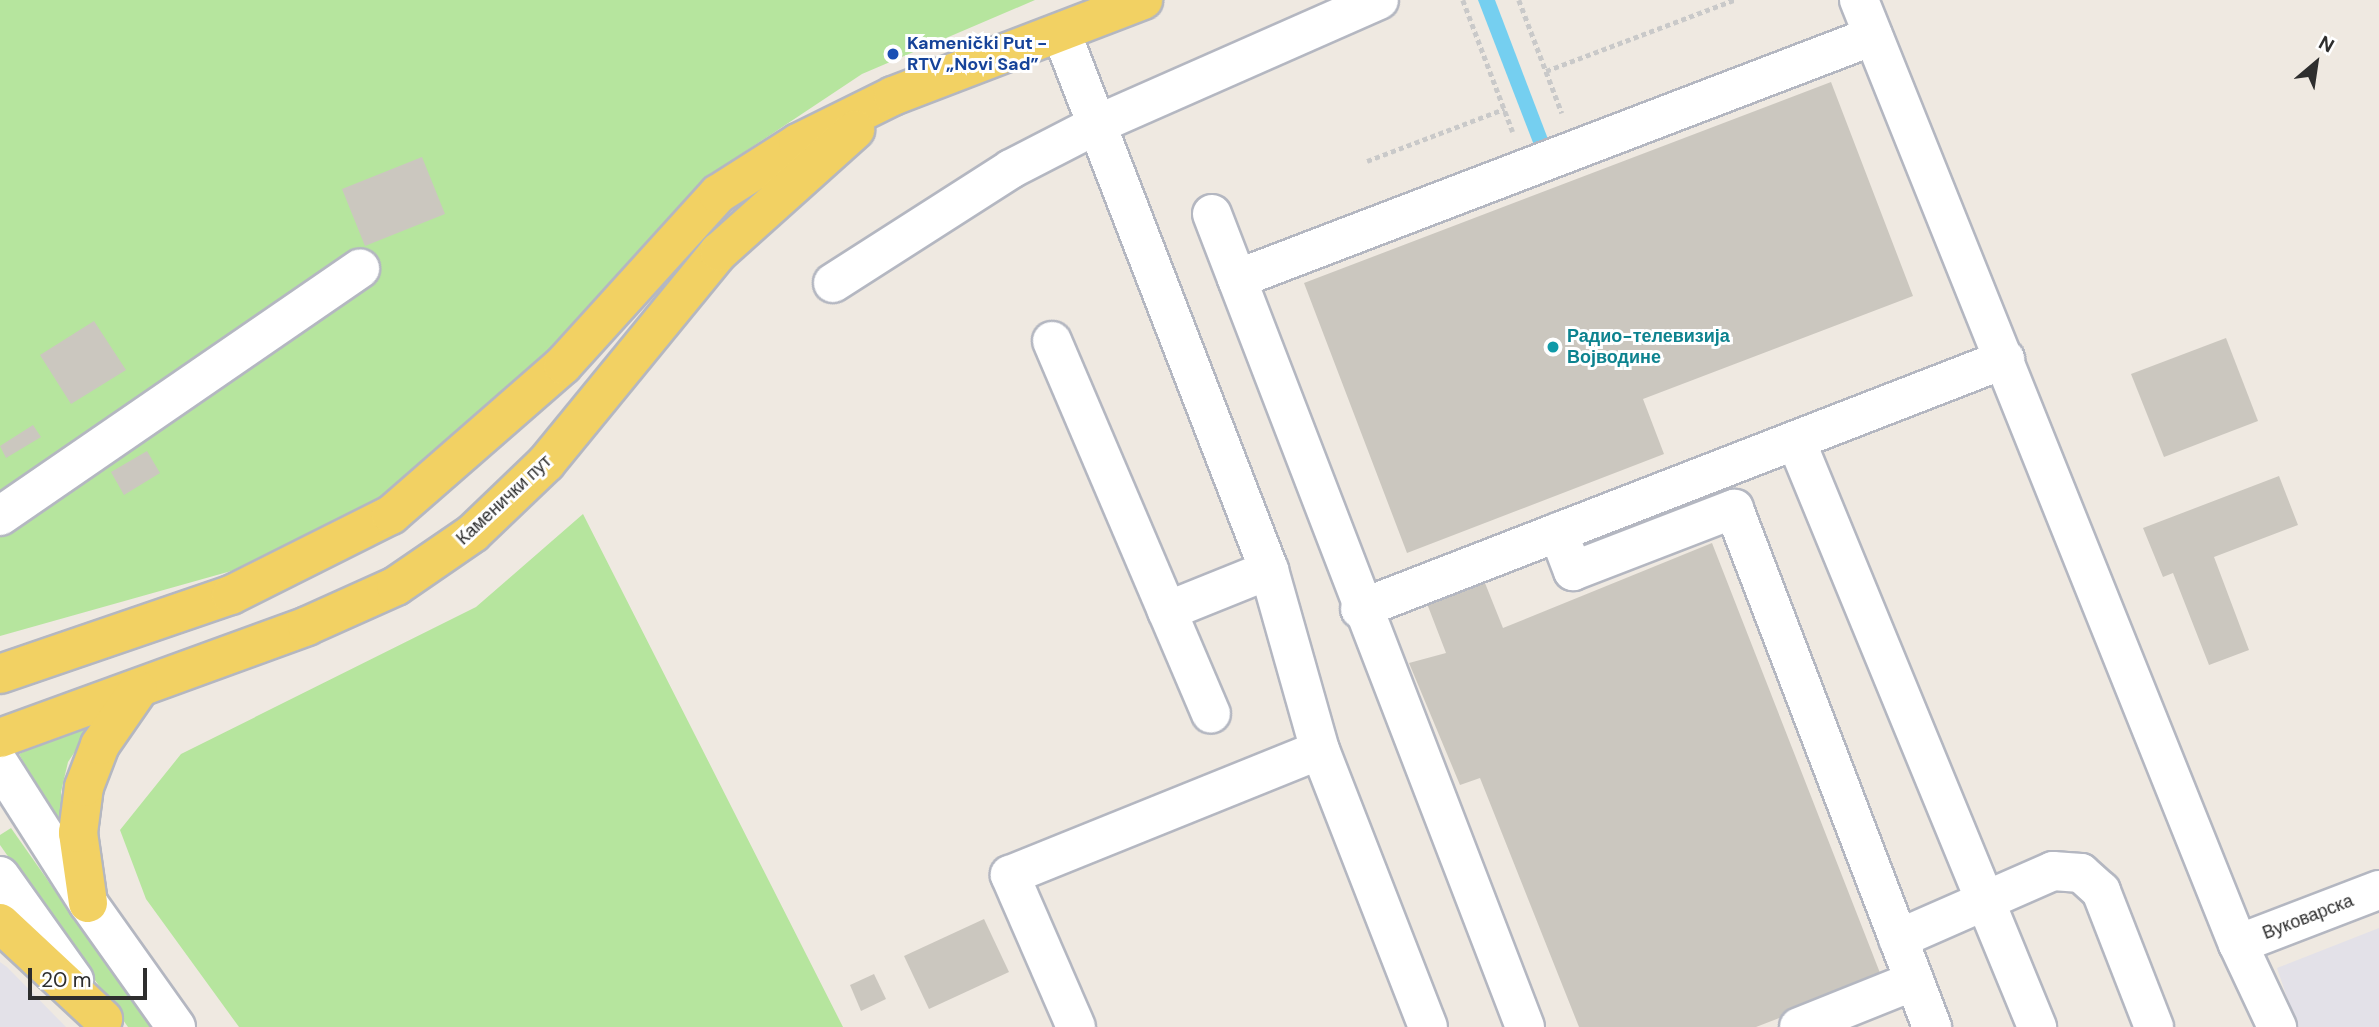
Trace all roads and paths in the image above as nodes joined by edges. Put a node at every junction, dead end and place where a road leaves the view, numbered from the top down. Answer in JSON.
{"nodes":[{"id":1,"x":1143,"y":0,"type":"edge"},
{"id":2,"x":1379,"y":0,"type":"edge"},
{"id":3,"x":1462,"y":0,"type":"edge"},
{"id":4,"x":1519,"y":0,"type":"edge"},
{"id":5,"x":1734,"y":0,"type":"edge"},
{"id":6,"x":1859,"y":0,"type":"edge"},
{"id":7,"x":1061,"y":32,"type":"junction"},
{"id":8,"x":1873,"y":36,"type":"junction"},
{"id":9,"x":1546,"y":71,"type":"junction"},
{"id":10,"x":893,"y":96,"type":"junction"},
{"id":11,"x":1504,"y":109,"type":"junction"},
{"id":12,"x":1565,"y":121,"type":"dead end"},
{"id":13,"x":1098,"y":124,"type":"junction"},
{"id":14,"x":1516,"y":140,"type":"dead end"},
{"id":15,"x":1367,"y":161,"type":"dead end"},
{"id":16,"x":1212,"y":214,"type":"dead end"},
{"id":17,"x":360,"y":269,"type":"dead end"},
{"id":18,"x":1237,"y":279,"type":"junction"},
{"id":19,"x":833,"y":283,"type":"dead end"},
{"id":20,"x":1052,"y":341,"type":"dead end"},
{"id":21,"x":2005,"y":359,"type":"junction"},
{"id":22,"x":1796,"y":441,"type":"junction"},
{"id":23,"x":0,"y":516,"type":"edge"},
{"id":24,"x":1558,"y":532,"type":"junction"},
{"id":25,"x":1269,"y":570,"type":"junction"},
{"id":26,"x":1360,"y":609,"type":"junction"},
{"id":27,"x":1167,"y":611,"type":"junction"},
{"id":28,"x":0,"y":674,"type":"edge"},
{"id":29,"x":138,"y":690,"type":"junction"},
{"id":30,"x":1211,"y":714,"type":"dead end"},
{"id":31,"x":0,"y":738,"type":"edge"},
{"id":32,"x":1320,"y":750,"type":"junction"},
{"id":33,"x":0,"y":765,"type":"edge"},
{"id":34,"x":0,"y":876,"type":"edge"},
{"id":35,"x":2379,"y":890,"type":"edge"},
{"id":36,"x":1986,"y":897,"type":"junction"},
{"id":37,"x":88,"y":904,"type":"junction"},
{"id":38,"x":0,"y":923,"type":"edge"},
{"id":39,"x":1898,"y":939,"type":"junction"},
{"id":40,"x":2238,"y":944,"type":"junction"},
{"id":41,"x":1914,"y":981,"type":"junction"},
{"id":42,"x":105,"y":1023,"type":"edge"},
{"id":43,"x":176,"y":1027,"type":"edge"},
{"id":44,"x":1076,"y":1027,"type":"edge"},
{"id":45,"x":1428,"y":1027,"type":"edge"},
{"id":46,"x":1525,"y":1027,"type":"edge"},
{"id":47,"x":1799,"y":1027,"type":"edge"},
{"id":48,"x":1932,"y":1027,"type":"edge"},
{"id":49,"x":2036,"y":1027,"type":"edge"},
{"id":50,"x":2154,"y":1027,"type":"edge"},
{"id":51,"x":2277,"y":1027,"type":"edge"}],
"edges":[{"from":1,"to":7,"type":"main road","name":"Каменички пут"},
{"from":2,"to":13,"type":"street"},
{"from":3,"to":11,"type":"path"},
{"from":4,"to":9,"type":"path"},
{"from":5,"to":9,"type":"path"},
{"from":6,"to":8,"type":"street"},
{"from":7,"to":10,"type":"main road","name":"Каменички пут"},
{"from":7,"to":13,"type":"street"},
{"from":8,"to":18,"type":"street"},
{"from":8,"to":21,"type":"street"},
{"from":9,"to":12,"type":"path"},
{"from":10,"to":28,"type":"main road","name":"Каменички пут"},
{"from":10,"to":29,"type":"main road","name":"Каменички пут"},
{"from":11,"to":14,"type":"path"},
{"from":11,"to":15,"type":"path"},
{"from":13,"to":19,"type":"street"},
{"from":13,"to":25,"type":"street"},
{"from":16,"to":18,"type":"street"},
{"from":17,"to":23,"type":"street"},
{"from":18,"to":26,"type":"street"},
{"from":20,"to":27,"type":"street"},
{"from":21,"to":22,"type":"street"},
{"from":21,"to":40,"type":"street"},
{"from":22,"to":24,"type":"street"},
{"from":22,"to":36,"type":"street"},
{"from":24,"to":26,"type":"street"},
{"from":24,"to":39,"type":"street"},
{"from":25,"to":27,"type":"street"},
{"from":25,"to":32,"type":"street"},
{"from":26,"to":46,"type":"street"},
{"from":27,"to":30,"type":"street"},
{"from":29,"to":31,"type":"main road","name":"Каменички пут"},
{"from":29,"to":37,"type":"main road"},
{"from":32,"to":44,"type":"street"},
{"from":32,"to":45,"type":"street"},
{"from":33,"to":37,"type":"street"},
{"from":34,"to":42,"type":"street"},
{"from":35,"to":40,"type":"street","name":"Вуковарска"},
{"from":36,"to":39,"type":"street"},
{"from":36,"to":49,"type":"street"},
{"from":36,"to":50,"type":"street"},
{"from":37,"to":43,"type":"street"},
{"from":38,"to":42,"type":"main road"},
{"from":39,"to":41,"type":"street"},
{"from":40,"to":51,"type":"street"},
{"from":41,"to":47,"type":"street"},
{"from":41,"to":48,"type":"street"}]}
